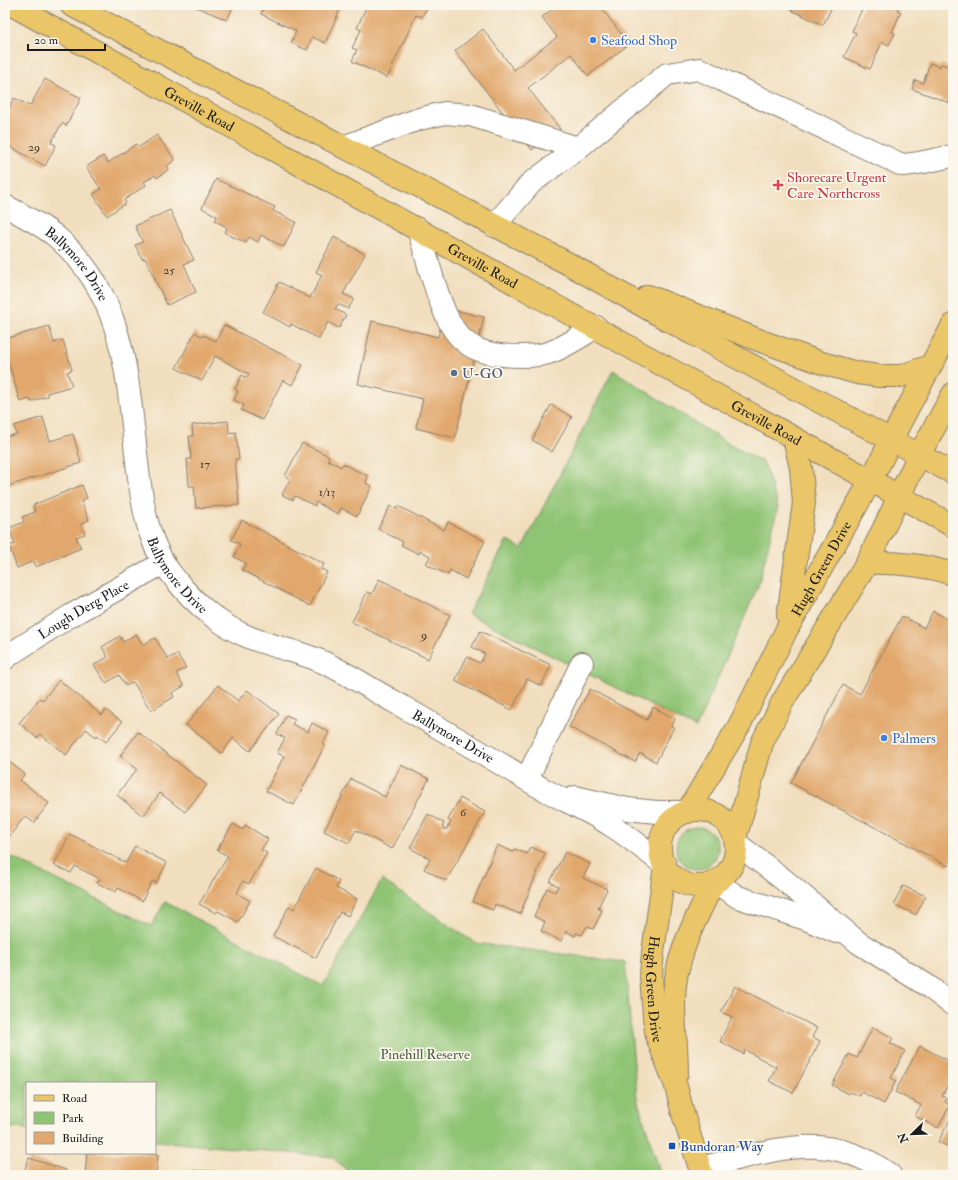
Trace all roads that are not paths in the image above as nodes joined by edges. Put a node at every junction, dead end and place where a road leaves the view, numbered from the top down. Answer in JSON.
{"nodes":[{"id":1,"x":12,"y":5,"type":"edge"},
{"id":2,"x":71,"y":5,"type":"edge"},
{"id":3,"x":343,"y":147,"type":"junction"},
{"id":4,"x":578,"y":148,"type":"junction"},
{"id":5,"x":953,"y":156,"type":"edge"},
{"id":6,"x":5,"y":206,"type":"edge"},
{"id":7,"x":494,"y":226,"type":"junction"},
{"id":8,"x":418,"y":229,"type":"junction"},
{"id":9,"x":567,"y":263,"type":"junction"},
{"id":10,"x":953,"y":325,"type":"edge"},
{"id":11,"x":596,"y":328,"type":"junction"},
{"id":12,"x":930,"y":366,"type":"junction"},
{"id":13,"x":953,"y":394,"type":"edge"},
{"id":14,"x":794,"y":438,"type":"junction"},
{"id":15,"x":891,"y":439,"type":"junction"},
{"id":16,"x":919,"y":455,"type":"junction"},
{"id":17,"x":953,"y":473,"type":"edge"},
{"id":18,"x":871,"y":480,"type":"junction"},
{"id":19,"x":899,"y":495,"type":"junction"},
{"id":20,"x":953,"y":526,"type":"edge"},
{"id":21,"x":163,"y":563,"type":"junction"},
{"id":22,"x":867,"y":563,"type":"junction"},
{"id":23,"x":953,"y":574,"type":"edge"},
{"id":24,"x":787,"y":629,"type":"junction"},
{"id":25,"x":5,"y":659,"type":"edge"},
{"id":26,"x":582,"y":663,"type":"dead end"},
{"id":27,"x":536,"y":785,"type":"junction"},
{"id":28,"x":686,"y":812,"type":"junction"},
{"id":29,"x":735,"y":841,"type":"junction"},
{"id":30,"x":665,"y":865,"type":"junction"},
{"id":31,"x":715,"y":882,"type":"junction"},
{"id":32,"x":859,"y":942,"type":"junction"},
{"id":33,"x":953,"y":1005,"type":"edge"},
{"id":34,"x":676,"y":1086,"type":"junction"},
{"id":35,"x":701,"y":1172,"type":"edge"},
{"id":36,"x":890,"y":1175,"type":"edge"}],
"edges":[{"from":1,"to":8,"type":"main road","name":"Greville Road"},
{"from":2,"to":3,"type":"main road"},
{"from":3,"to":4,"type":"street"},
{"from":3,"to":7,"type":"main road"},
{"from":4,"to":5,"type":"street"},
{"from":4,"to":7,"type":"street"},
{"from":6,"to":21,"type":"street","name":"Ballymore Drive"},
{"from":7,"to":9,"type":"main road"},
{"from":8,"to":11,"type":"main road","name":"Greville Road"},
{"from":8,"to":11,"type":"street"},
{"from":9,"to":12,"type":"main road"},
{"from":9,"to":15,"type":"main road"},
{"from":10,"to":12,"type":"main road","name":"Hugh Green Drive"},
{"from":11,"to":14,"type":"main road","name":"Greville Road"},
{"from":12,"to":15,"type":"main road","name":"Hugh Green Drive"},
{"from":13,"to":16,"type":"main road"},
{"from":14,"to":18,"type":"main road","name":"Greville Road"},
{"from":14,"to":24,"type":"main road"},
{"from":15,"to":16,"type":"main road"},
{"from":15,"to":18,"type":"main road","name":"Hugh Green Drive"},
{"from":16,"to":17,"type":"main road"},
{"from":16,"to":19,"type":"main road"},
{"from":18,"to":19,"type":"main road","name":"Greville Road"},
{"from":18,"to":24,"type":"main road","name":"Hugh Green Drive"},
{"from":19,"to":20,"type":"main road","name":"Greville Road"},
{"from":19,"to":22,"type":"main road"},
{"from":21,"to":25,"type":"street","name":"Lough Derg Place"},
{"from":21,"to":27,"type":"street","name":"Ballymore Drive"},
{"from":22,"to":23,"type":"main road"},
{"from":22,"to":29,"type":"main road"},
{"from":24,"to":28,"type":"main road","name":"Hugh Green Drive"},
{"from":26,"to":27,"type":"street"},
{"from":27,"to":28,"type":"street","name":"Ballymore Drive"},
{"from":27,"to":30,"type":"street","name":"Ballymore Drive"},
{"from":28,"to":29,"type":"main road"},
{"from":28,"to":30,"type":"main road"},
{"from":29,"to":31,"type":"main road"},
{"from":29,"to":32,"type":"street"},
{"from":30,"to":31,"type":"main road"},
{"from":30,"to":34,"type":"main road","name":"Hugh Green Drive"},
{"from":31,"to":32,"type":"street"},
{"from":31,"to":34,"type":"main road","name":"Hugh Green Drive"},
{"from":32,"to":33,"type":"street"},
{"from":34,"to":35,"type":"main road","name":"Hugh Green Drive"},
{"from":35,"to":36,"type":"street"}]}
